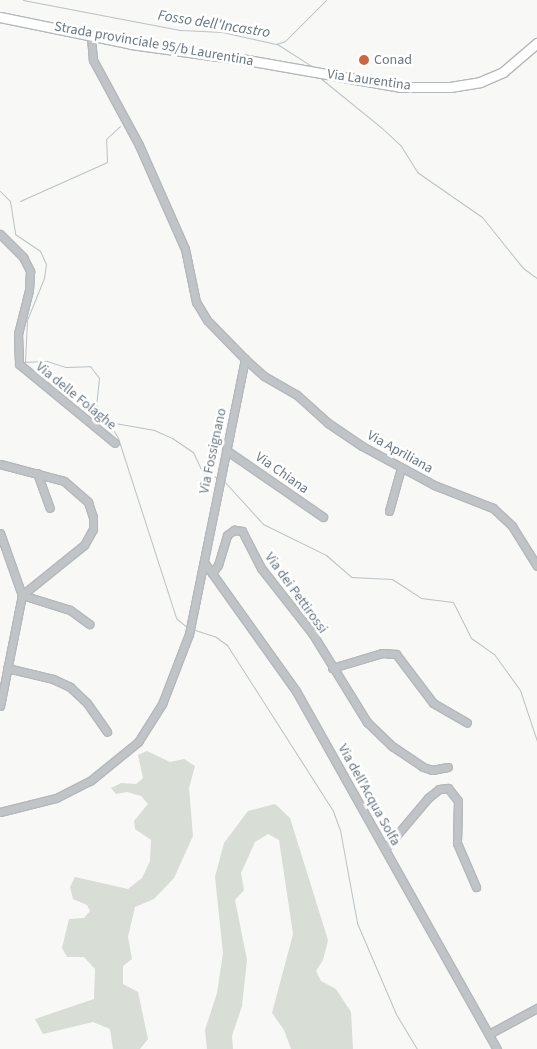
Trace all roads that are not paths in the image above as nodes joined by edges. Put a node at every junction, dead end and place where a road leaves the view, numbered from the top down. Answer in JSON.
{"nodes":[{"id":1,"x":0,"y":17,"type":"edge"},
{"id":2,"x":91,"y":35,"type":"junction"},
{"id":3,"x":537,"y":43,"type":"edge"},
{"id":4,"x":307,"y":71,"type":"joint"},
{"id":5,"x":0,"y":234,"type":"edge"},
{"id":6,"x":245,"y":359,"type":"junction"},
{"id":7,"x":115,"y":442,"type":"dead end"},
{"id":8,"x":226,"y":450,"type":"junction"},
{"id":9,"x":0,"y":464,"type":"edge"},
{"id":10,"x":402,"y":468,"type":"junction"},
{"id":11,"x":37,"y":473,"type":"junction"},
{"id":12,"x":50,"y":508,"type":"dead end"},
{"id":13,"x":389,"y":511,"type":"dead end"},
{"id":14,"x":322,"y":518,"type":"dead end"},
{"id":15,"x":0,"y":533,"type":"edge"},
{"id":16,"x":204,"y":562,"type":"junction"},
{"id":17,"x":537,"y":566,"type":"edge"},
{"id":18,"x":212,"y":573,"type":"junction"},
{"id":19,"x":22,"y":595,"type":"junction"},
{"id":20,"x":89,"y":624,"type":"dead end"},
{"id":21,"x":7,"y":668,"type":"junction"},
{"id":22,"x":332,"y":668,"type":"junction"},
{"id":23,"x":0,"y":706,"type":"edge"},
{"id":24,"x":467,"y":723,"type":"dead end"},
{"id":25,"x":107,"y":732,"type":"dead end"},
{"id":26,"x":448,"y":767,"type":"dead end"},
{"id":27,"x":0,"y":812,"type":"edge"},
{"id":28,"x":385,"y":849,"type":"junction"},
{"id":29,"x":476,"y":887,"type":"dead end"},
{"id":30,"x":537,"y":1008,"type":"edge"},
{"id":31,"x":489,"y":1034,"type":"junction"},
{"id":32,"x":498,"y":1049,"type":"edge"}],
"edges":[{"from":1,"to":2,"type":"main road","name":"Strada provinciale 95/b Laurentina"},
{"from":2,"to":4,"type":"main road","name":"Strada provinciale 95/b Laurentina"},
{"from":2,"to":6,"type":"street"},
{"from":3,"to":4,"type":"main road","name":"Via Laurentina"},
{"from":5,"to":7,"type":"street","name":"Via delle Folaghe"},
{"from":6,"to":8,"type":"street","name":"Via Fossignano"},
{"from":6,"to":10,"type":"street","name":"Via Apriliana"},
{"from":8,"to":14,"type":"street","name":"Via Chiana"},
{"from":8,"to":16,"type":"street","name":"Via Fossignano"},
{"from":9,"to":11,"type":"street"},
{"from":10,"to":13,"type":"street"},
{"from":10,"to":17,"type":"street","name":"Via Apriliana"},
{"from":11,"to":12,"type":"street"},
{"from":11,"to":19,"type":"street"},
{"from":15,"to":19,"type":"street"},
{"from":16,"to":18,"type":"street","name":"Via dell'Acqua Solfa"},
{"from":16,"to":27,"type":"street","name":"Via Fossignano"},
{"from":18,"to":22,"type":"street","name":"Via dei Pettirossi"},
{"from":18,"to":28,"type":"street","name":"Via dell'Acqua Solfa"},
{"from":19,"to":20,"type":"street"},
{"from":19,"to":21,"type":"street"},
{"from":21,"to":23,"type":"street"},
{"from":21,"to":25,"type":"street"},
{"from":22,"to":24,"type":"street"},
{"from":22,"to":26,"type":"street","name":"Via dei Pettirossi"},
{"from":28,"to":29,"type":"street"},
{"from":28,"to":31,"type":"street","name":"Via dell'Acqua Solfa"},
{"from":30,"to":31,"type":"street"},
{"from":31,"to":32,"type":"street","name":"Via dell'Acqua Solfa"}]}
